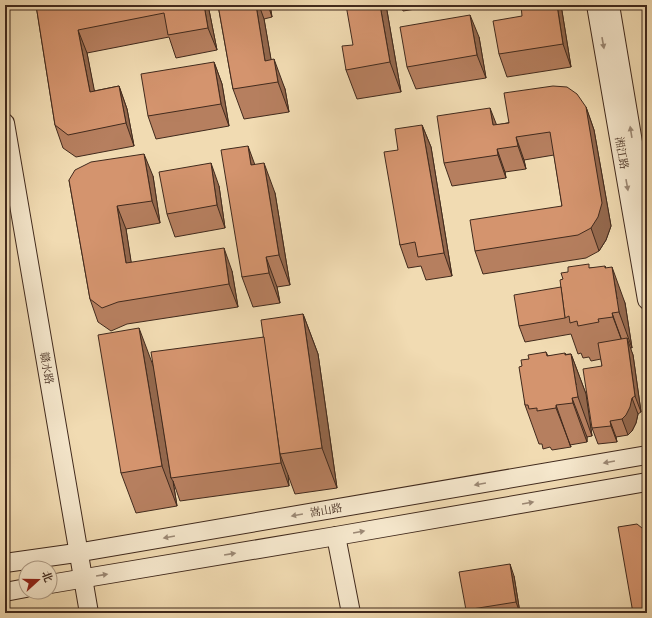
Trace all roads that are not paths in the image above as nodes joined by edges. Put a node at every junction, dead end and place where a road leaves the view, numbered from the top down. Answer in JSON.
{"nodes":[{"id":1,"x":596,"y":5,"type":"edge"},
{"id":2,"x":610,"y":5,"type":"edge"},
{"id":3,"x":5,"y":123,"type":"edge"},
{"id":4,"x":8,"y":182,"type":"edge"},
{"id":5,"x":647,"y":226,"type":"edge"},
{"id":6,"x":647,"y":300,"type":"edge"},
{"id":7,"x":647,"y":455,"type":"edge"},
{"id":8,"x":647,"y":482,"type":"edge"},
{"id":9,"x":336,"y":536,"type":"junction"},
{"id":10,"x":74,"y":553,"type":"junction"},
{"id":11,"x":5,"y":563,"type":"edge"},
{"id":12,"x":78,"y":579,"type":"junction"},
{"id":13,"x":58,"y":583,"type":"edge"},
{"id":14,"x":18,"y":590,"type":"edge"},
{"id":15,"x":5,"y":592,"type":"edge"},
{"id":16,"x":79,"y":613,"type":"edge"},
{"id":17,"x":89,"y":613,"type":"edge"},
{"id":18,"x":351,"y":613,"type":"edge"}],
"edges":[{"from":1,"to":6,"type":"main road","name":"湘江路","one_way":true},
{"from":5,"to":2,"type":"main road","name":"湘江路","one_way":true},
{"from":3,"to":4,"type":"main road","name":"赣水路"},
{"from":4,"to":10,"type":"main road","name":"赣水路"},
{"from":7,"to":10,"type":"main road","name":"嵩山路","one_way":true},
{"from":9,"to":8,"type":"main road","one_way":true},
{"from":12,"to":9,"type":"main road","one_way":true},
{"from":9,"to":18,"type":"main road"},
{"from":10,"to":11,"type":"main road","name":"嵩山路"},
{"from":10,"to":12,"type":"main road","name":"赣水路"},
{"from":12,"to":13,"type":"main road"},
{"from":12,"to":16,"type":"main road","name":"赣水路"},
{"from":12,"to":17,"type":"main road","name":"赣水路"},
{"from":14,"to":15,"type":"main road"}]}
